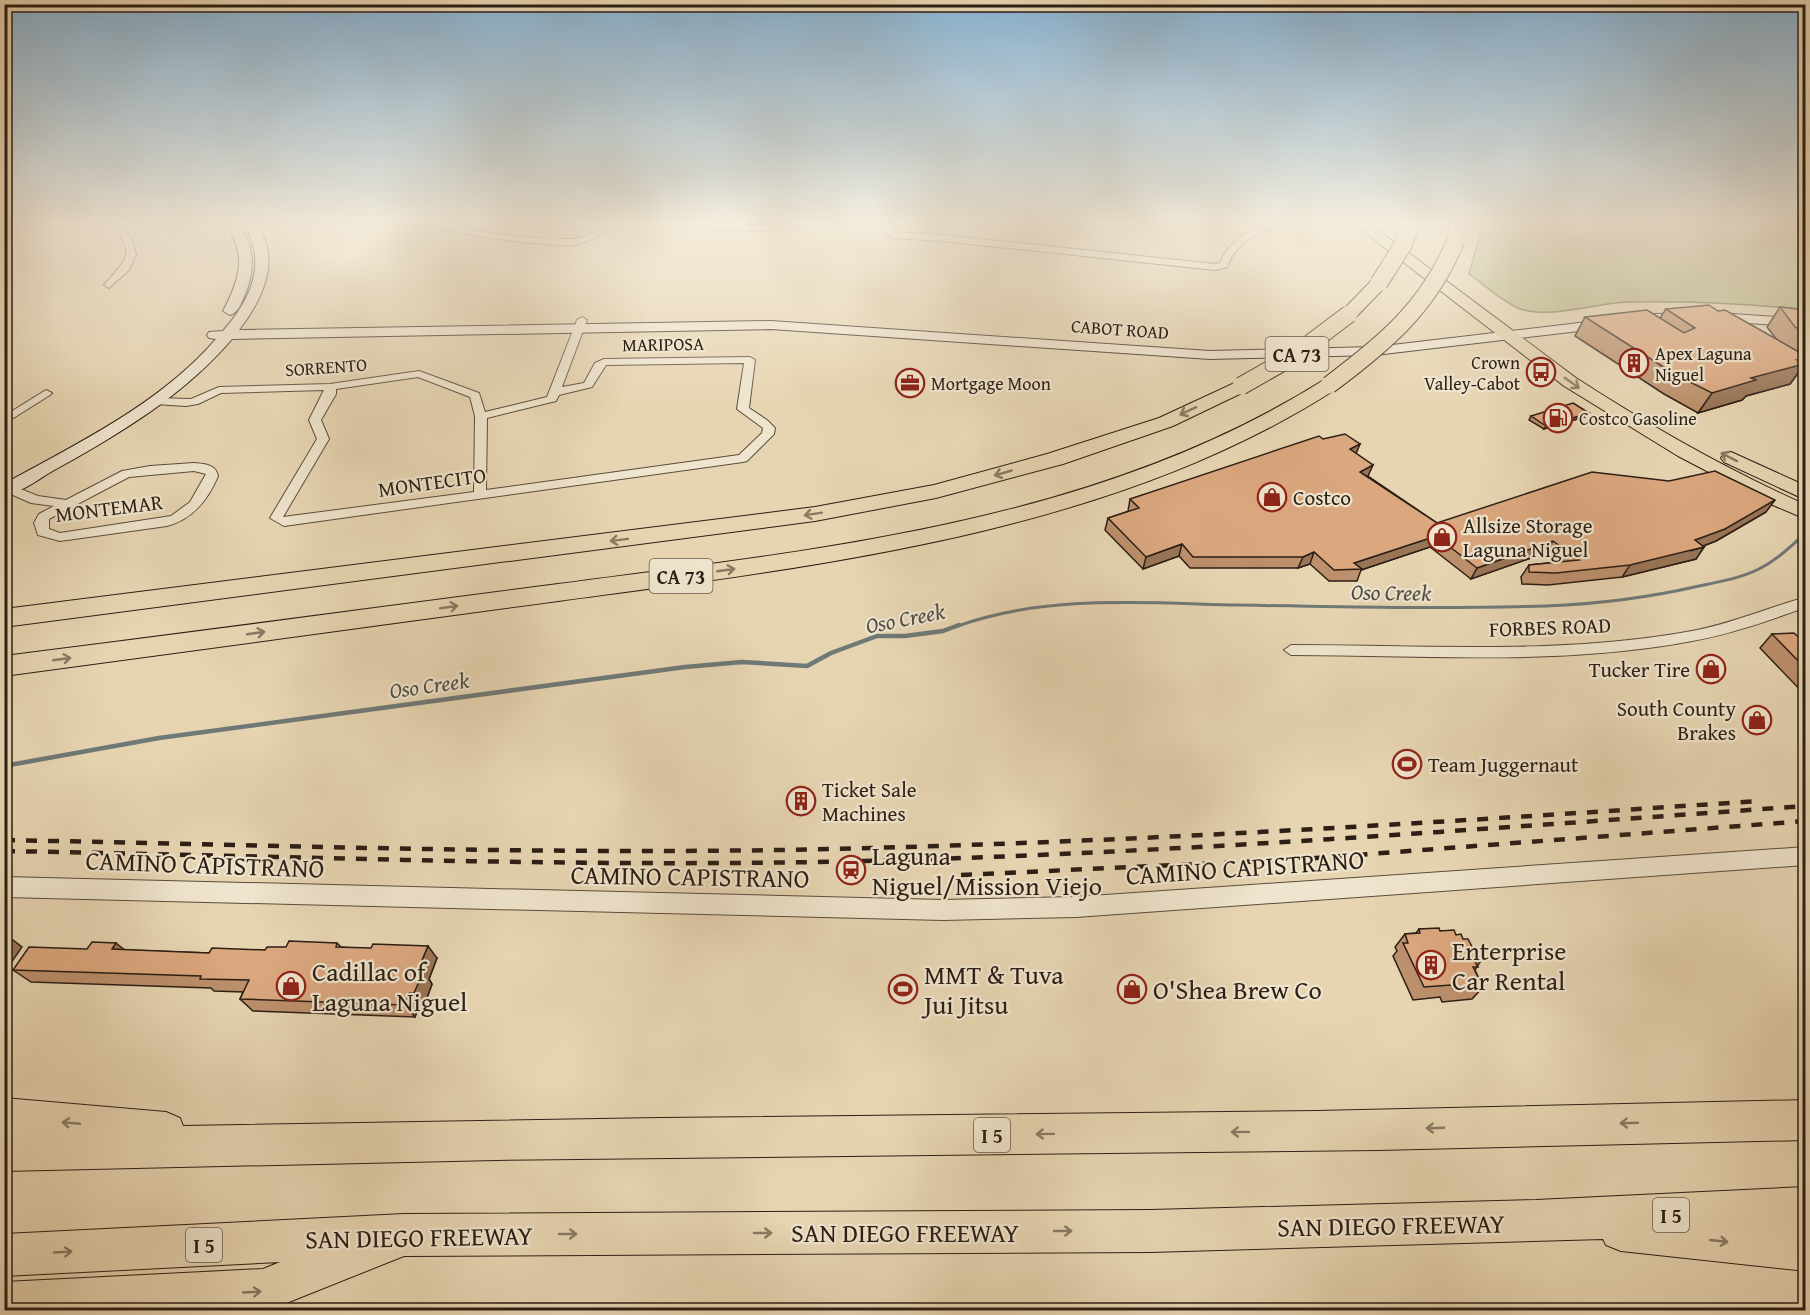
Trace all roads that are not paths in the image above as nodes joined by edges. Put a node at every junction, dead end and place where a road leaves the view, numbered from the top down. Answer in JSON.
{"nodes":[{"id":1,"x":112,"y":282,"type":"edge"},
{"id":2,"x":242,"y":282,"type":"edge"},
{"id":3,"x":258,"y":282,"type":"edge"},
{"id":4,"x":1379,"y":282,"type":"edge"},
{"id":5,"x":1437,"y":282,"type":"edge"},
{"id":6,"x":1445,"y":282,"type":"edge"},
{"id":7,"x":1453,"y":282,"type":"edge"},
{"id":8,"x":109,"y":285,"type":"dead end"},
{"id":9,"x":1806,"y":316,"type":"edge"},
{"id":10,"x":1631,"y":319,"type":"junction"},
{"id":11,"x":1806,"y":323,"type":"edge"},
{"id":12,"x":581,"y":324,"type":"junction"},
{"id":13,"x":1514,"y":330,"type":"junction"},
{"id":14,"x":224,"y":331,"type":"junction"},
{"id":15,"x":1649,"y":331,"type":"edge"},
{"id":16,"x":330,"y":387,"type":"junction"},
{"id":17,"x":556,"y":392,"type":"junction"},
{"id":18,"x":46,"y":393,"type":"dead end"},
{"id":19,"x":155,"y":400,"type":"junction"},
{"id":20,"x":481,"y":416,"type":"junction"},
{"id":21,"x":4,"y":421,"type":"edge"},
{"id":22,"x":743,"y":458,"type":"joint"},
{"id":23,"x":6,"y":486,"type":"edge"},
{"id":24,"x":480,"y":495,"type":"junction"},
{"id":25,"x":35,"y":500,"type":"junction"},
{"id":26,"x":66,"y":504,"type":"junction"},
{"id":27,"x":1801,"y":504,"type":"edge"},
{"id":28,"x":44,"y":517,"type":"junction"},
{"id":29,"x":1806,"y":602,"type":"edge"},
{"id":30,"x":4,"y":618,"type":"edge"},
{"id":31,"x":1291,"y":650,"type":"dead end"},
{"id":32,"x":4,"y":666,"type":"edge"},
{"id":33,"x":1806,"y":856,"type":"edge"},
{"id":34,"x":4,"y":887,"type":"edge"},
{"id":35,"x":1806,"y":1104,"type":"edge"},
{"id":36,"x":4,"y":1118,"type":"edge"},
{"id":37,"x":1806,"y":1120,"type":"edge"},
{"id":38,"x":1688,"y":1121,"type":"junction"},
{"id":39,"x":296,"y":1143,"type":"junction"},
{"id":40,"x":4,"y":1151,"type":"edge"},
{"id":41,"x":1806,"y":1208,"type":"edge"},
{"id":42,"x":1536,"y":1221,"type":"junction"},
{"id":43,"x":404,"y":1235,"type":"junction"},
{"id":44,"x":1806,"y":1250,"type":"edge"},
{"id":45,"x":4,"y":1255,"type":"edge"},
{"id":46,"x":4,"y":1304,"type":"edge"}],
"edges":[{"from":1,"to":8,"type":"street"},
{"from":2,"to":14,"type":"main road"},
{"from":3,"to":14,"type":"main road"},
{"from":4,"to":30,"type":"highway","number":"CA 73","one_way":true,"bridge":true},
{"from":32,"to":5,"type":"highway","number":"CA 73","one_way":true,"bridge":true},
{"from":6,"to":13,"type":"main road"},
{"from":7,"to":13,"type":"main road"},
{"from":9,"to":13,"type":"main road","name":"CABOT ROAD"},
{"from":10,"to":11,"type":"main road","name":"CABOT ROAD"},
{"from":10,"to":13,"type":"main road","name":"CABOT ROAD"},
{"from":10,"to":15,"type":"street"},
{"from":12,"to":13,"type":"main road","name":"CABOT ROAD"},
{"from":12,"to":14,"type":"main road","name":"CABOT ROAD"},
{"from":12,"to":17,"type":"street"},
{"from":13,"to":27,"type":"main road"},
{"from":14,"to":19,"type":"main road"},
{"from":14,"to":23,"type":"main road"},
{"from":16,"to":19,"type":"street","name":"SORRENTO"},
{"from":16,"to":20,"type":"street","name":"SORRENTO"},
{"from":16,"to":24,"type":"street","name":"MONTECITO"},
{"from":17,"to":20,"type":"street"},
{"from":17,"to":22,"type":"street","name":"MARIPOSA"},
{"from":18,"to":21,"type":"street"},
{"from":19,"to":23,"type":"main road"},
{"from":20,"to":24,"type":"street"},
{"from":22,"to":24,"type":"street","name":"MONTECITO"},
{"from":23,"to":25,"type":"street"},
{"from":25,"to":26,"type":"street"},
{"from":25,"to":28,"type":"street"},
{"from":26,"to":28,"type":"street","name":"MONTEMAR"},
{"from":26,"to":28,"type":"street","name":"MONTEMAR"},
{"from":29,"to":31,"type":"street","name":"FORBES ROAD"},
{"from":33,"to":34,"type":"street","name":"CAMINO CAPISTRANO"},
{"from":35,"to":38,"type":"highway"},
{"from":39,"to":36,"type":"highway","one_way":true},
{"from":37,"to":38,"type":"highway","number":"I 5"},
{"from":38,"to":39,"type":"highway","number":"I 5","one_way":true},
{"from":39,"to":40,"type":"highway","number":"I 5"},
{"from":41,"to":42,"type":"highway","name":"SAN DIEGO FREEWAY","number":"I 5"},
{"from":43,"to":42,"type":"highway","name":"SAN DIEGO FREEWAY","number":"I 5","one_way":true},
{"from":42,"to":44,"type":"highway","one_way":true},
{"from":45,"to":43,"type":"highway","name":"SAN DIEGO FREEWAY","number":"I 5","one_way":true},
{"from":46,"to":43,"type":"highway","one_way":true}]}
